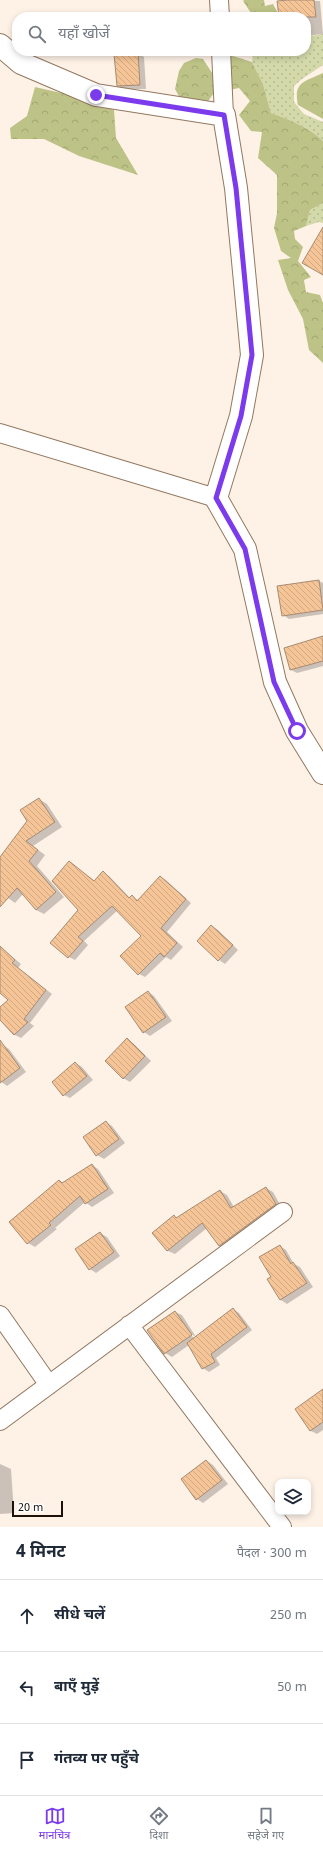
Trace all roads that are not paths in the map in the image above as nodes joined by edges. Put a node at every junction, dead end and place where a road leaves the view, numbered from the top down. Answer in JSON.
{"nodes":[{"id":1,"x":219,"y":0,"type":"edge"},
{"id":2,"x":220,"y":12,"type":"edge"},
{"id":3,"x":0,"y":45,"type":"edge"},
{"id":4,"x":12,"y":55,"type":"edge"},
{"id":5,"x":13,"y":56,"type":"edge"},
{"id":6,"x":221,"y":56,"type":"edge"},
{"id":7,"x":224,"y":115,"type":"junction"},
{"id":8,"x":0,"y":433,"type":"edge"},
{"id":9,"x":216,"y":498,"type":"junction"},
{"id":10,"x":323,"y":773,"type":"edge"},
{"id":11,"x":283,"y":1212,"type":"dead end"},
{"id":12,"x":0,"y":1314,"type":"edge"},
{"id":13,"x":129,"y":1326,"type":"junction"},
{"id":14,"x":50,"y":1384,"type":"junction"},
{"id":15,"x":0,"y":1422,"type":"edge"},
{"id":16,"x":282,"y":1527,"type":"edge"}],
"edges":[{"from":1,"to":2,"type":"street"},
{"from":3,"to":4,"type":"street"},
{"from":5,"to":7,"type":"street"},
{"from":6,"to":7,"type":"street"},
{"from":7,"to":9,"type":"street"},
{"from":8,"to":9,"type":"street"},
{"from":9,"to":10,"type":"street"},
{"from":11,"to":13,"type":"street"},
{"from":12,"to":14,"type":"street"},
{"from":13,"to":14,"type":"street"},
{"from":13,"to":16,"type":"street"},
{"from":14,"to":15,"type":"street"}]}
